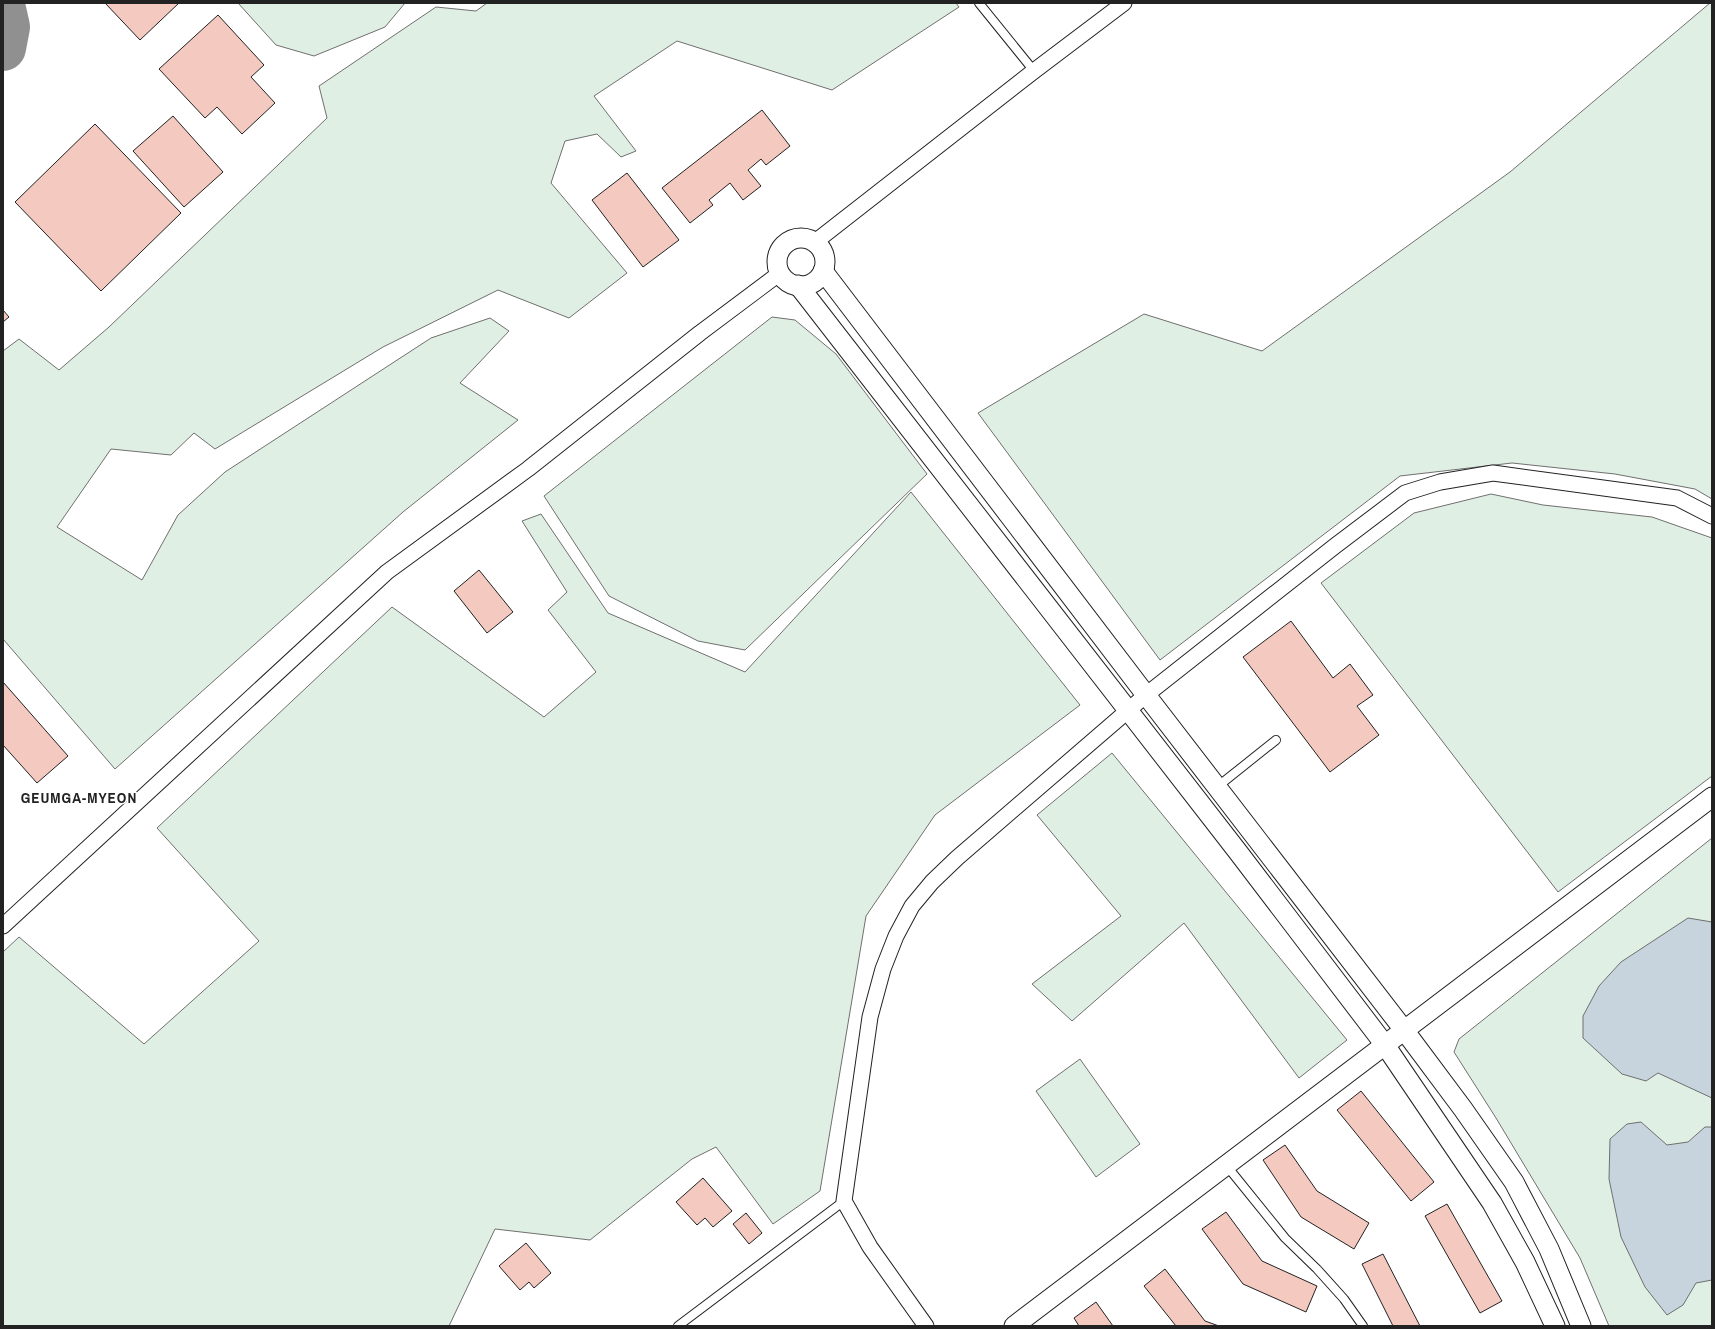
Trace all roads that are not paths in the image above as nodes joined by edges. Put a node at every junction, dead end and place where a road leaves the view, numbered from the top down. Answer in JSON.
{"nodes":[{"id":1,"x":980,"y":3,"type":"edge"},
{"id":2,"x":1124,"y":3,"type":"edge"},
{"id":3,"x":1034,"y":70,"type":"junction"},
{"id":4,"x":815,"y":242,"type":"junction"},
{"id":5,"x":823,"y":272,"type":"junction"},
{"id":6,"x":780,"y":273,"type":"junction"},
{"id":7,"x":798,"y":285,"type":"junction"},
{"id":8,"x":1712,"y":516,"type":"edge"},
{"id":9,"x":1146,"y":695,"type":"junction"},
{"id":10,"x":1128,"y":711,"type":"junction"},
{"id":11,"x":1276,"y":740,"type":"dead end"},
{"id":12,"x":1217,"y":787,"type":"junction"},
{"id":13,"x":1712,"y":797,"type":"edge"},
{"id":14,"x":3,"y":926,"type":"edge"},
{"id":15,"x":1404,"y":1030,"type":"junction"},
{"id":16,"x":1385,"y":1045,"type":"junction"},
{"id":17,"x":1226,"y":1165,"type":"junction"},
{"id":18,"x":844,"y":1201,"type":"junction"},
{"id":19,"x":678,"y":1326,"type":"edge"},
{"id":20,"x":926,"y":1326,"type":"edge"},
{"id":21,"x":1014,"y":1326,"type":"edge"},
{"id":22,"x":1363,"y":1326,"type":"edge"},
{"id":23,"x":1555,"y":1326,"type":"edge"},
{"id":24,"x":1581,"y":1326,"type":"edge"}],
"edges":[{"from":1,"to":3,"type":"lane"},
{"from":2,"to":3,"type":"street"},
{"from":3,"to":4,"type":"street"},
{"from":4,"to":5,"type":"street"},
{"from":4,"to":6,"type":"street"},
{"from":5,"to":7,"type":"street"},
{"from":5,"to":9,"type":"street"},
{"from":6,"to":7,"type":"street"},
{"from":6,"to":14,"type":"street"},
{"from":7,"to":10,"type":"street"},
{"from":8,"to":9,"type":"street"},
{"from":9,"to":10,"type":"street"},
{"from":9,"to":12,"type":"street"},
{"from":10,"to":16,"type":"street"},
{"from":10,"to":18,"type":"street"},
{"from":11,"to":12,"type":"lane"},
{"from":12,"to":15,"type":"street"},
{"from":13,"to":15,"type":"street"},
{"from":15,"to":16,"type":"street"},
{"from":15,"to":24,"type":"street"},
{"from":16,"to":17,"type":"street"},
{"from":16,"to":23,"type":"street"},
{"from":17,"to":21,"type":"street"},
{"from":17,"to":22,"type":"lane"},
{"from":18,"to":19,"type":"lane"},
{"from":18,"to":20,"type":"street"}]}
